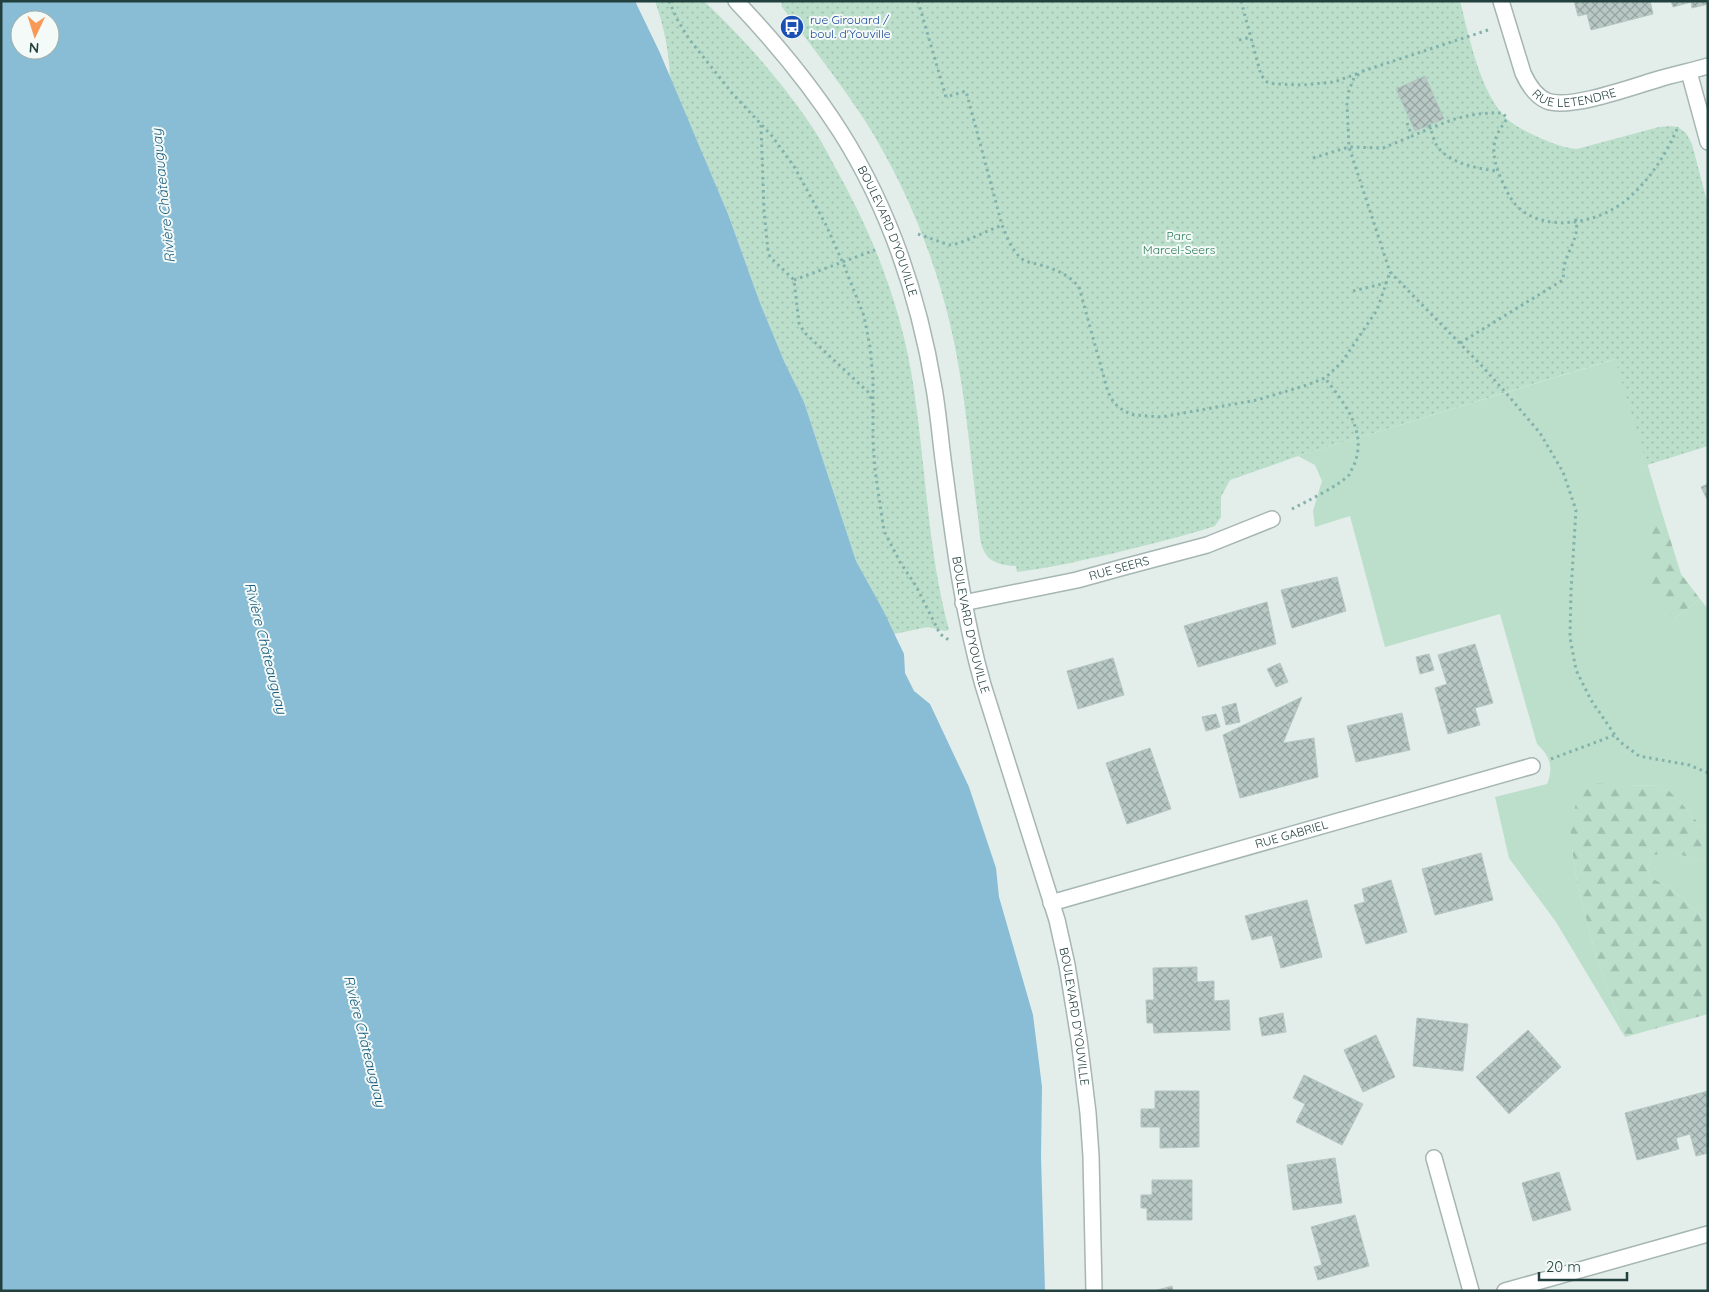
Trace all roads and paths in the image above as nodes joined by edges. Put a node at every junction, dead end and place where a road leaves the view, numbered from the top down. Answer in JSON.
{"nodes":[{"id":1,"x":669,"y":1,"type":"edge"},
{"id":2,"x":736,"y":1,"type":"edge"},
{"id":3,"x":918,"y":1,"type":"edge"},
{"id":4,"x":1241,"y":1,"type":"edge"},
{"id":5,"x":1501,"y":1,"type":"edge"},
{"id":6,"x":1508,"y":24,"type":"junction"},
{"id":7,"x":1251,"y":37,"type":"junction"},
{"id":8,"x":1239,"y":40,"type":"dead end"},
{"id":9,"x":1708,"y":66,"type":"edge"},
{"id":10,"x":1363,"y":71,"type":"junction"},
{"id":11,"x":1689,"y":72,"type":"junction"},
{"id":12,"x":1407,"y":123,"type":"dead end"},
{"id":13,"x":761,"y":124,"type":"junction"},
{"id":14,"x":1430,"y":126,"type":"junction"},
{"id":15,"x":1678,"y":127,"type":"dead end"},
{"id":16,"x":1412,"y":136,"type":"junction"},
{"id":17,"x":1708,"y":142,"type":"edge"},
{"id":18,"x":1349,"y":147,"type":"junction"},
{"id":19,"x":1313,"y":158,"type":"dead end"},
{"id":20,"x":1498,"y":171,"type":"junction"},
{"id":21,"x":1574,"y":217,"type":"dead end"},
{"id":22,"x":1576,"y":222,"type":"junction"},
{"id":23,"x":1002,"y":225,"type":"junction"},
{"id":24,"x":918,"y":234,"type":"dead end"},
{"id":25,"x":875,"y":250,"type":"dead end"},
{"id":26,"x":843,"y":263,"type":"junction"},
{"id":27,"x":1390,"y":272,"type":"junction"},
{"id":28,"x":794,"y":280,"type":"junction"},
{"id":29,"x":1387,"y":283,"type":"junction"},
{"id":30,"x":1353,"y":291,"type":"dead end"},
{"id":31,"x":1460,"y":343,"type":"junction"},
{"id":32,"x":1325,"y":378,"type":"junction"},
{"id":33,"x":873,"y":400,"type":"junction"},
{"id":34,"x":1272,"y":519,"type":"joint"},
{"id":35,"x":964,"y":603,"type":"junction"},
{"id":36,"x":940,"y":634,"type":"dead end"},
{"id":37,"x":1615,"y":735,"type":"junction"},
{"id":38,"x":1532,"y":766,"type":"joint"},
{"id":39,"x":1708,"y":773,"type":"edge"},
{"id":40,"x":1051,"y":903,"type":"junction"},
{"id":41,"x":1434,"y":1158,"type":"dead end"},
{"id":42,"x":1708,"y":1234,"type":"edge"},
{"id":43,"x":1094,"y":1291,"type":"edge"},
{"id":44,"x":1471,"y":1291,"type":"edge"},
{"id":45,"x":1505,"y":1291,"type":"edge"}],
"edges":[{"from":1,"to":13,"type":"path"},
{"from":2,"to":35,"type":"street","name":"BOULEVARD D'YOUVILLE"},
{"from":3,"to":23,"type":"path"},
{"from":4,"to":7,"type":"path"},
{"from":5,"to":6,"type":"street","name":"RUE LETENDRE"},
{"from":6,"to":10,"type":"path"},
{"from":6,"to":11,"type":"street","name":"RUE LETENDRE"},
{"from":7,"to":8,"type":"path"},
{"from":7,"to":10,"type":"path"},
{"from":9,"to":11,"type":"street","name":"RUE LETENDRE"},
{"from":10,"to":18,"type":"path"},
{"from":11,"to":17,"type":"street"},
{"from":12,"to":16,"type":"path"},
{"from":13,"to":26,"type":"path"},
{"from":13,"to":28,"type":"path"},
{"from":14,"to":16,"type":"path"},
{"from":14,"to":20,"type":"path"},
{"from":14,"to":20,"type":"path"},
{"from":15,"to":22,"type":"path"},
{"from":16,"to":18,"type":"path"},
{"from":18,"to":19,"type":"path"},
{"from":18,"to":27,"type":"path"},
{"from":20,"to":22,"type":"path"},
{"from":21,"to":22,"type":"path"},
{"from":22,"to":31,"type":"path"},
{"from":23,"to":24,"type":"path"},
{"from":23,"to":32,"type":"path"},
{"from":25,"to":26,"type":"path"},
{"from":26,"to":28,"type":"path"},
{"from":26,"to":33,"type":"path"},
{"from":27,"to":29,"type":"path"},
{"from":27,"to":31,"type":"path"},
{"from":28,"to":33,"type":"path"},
{"from":29,"to":30,"type":"path"},
{"from":29,"to":32,"type":"path"},
{"from":31,"to":37,"type":"path"},
{"from":32,"to":34,"type":"path"},
{"from":33,"to":36,"type":"path"},
{"from":34,"to":35,"type":"street","name":"RUE SEERS"},
{"from":35,"to":40,"type":"street","name":"BOULEVARD D'YOUVILLE"},
{"from":37,"to":38,"type":"path"},
{"from":37,"to":39,"type":"path"},
{"from":38,"to":40,"type":"street","name":"RUE GABRIEL"},
{"from":40,"to":43,"type":"street","name":"BOULEVARD D'YOUVILLE"},
{"from":41,"to":44,"type":"street"},
{"from":42,"to":45,"type":"street"}]}
